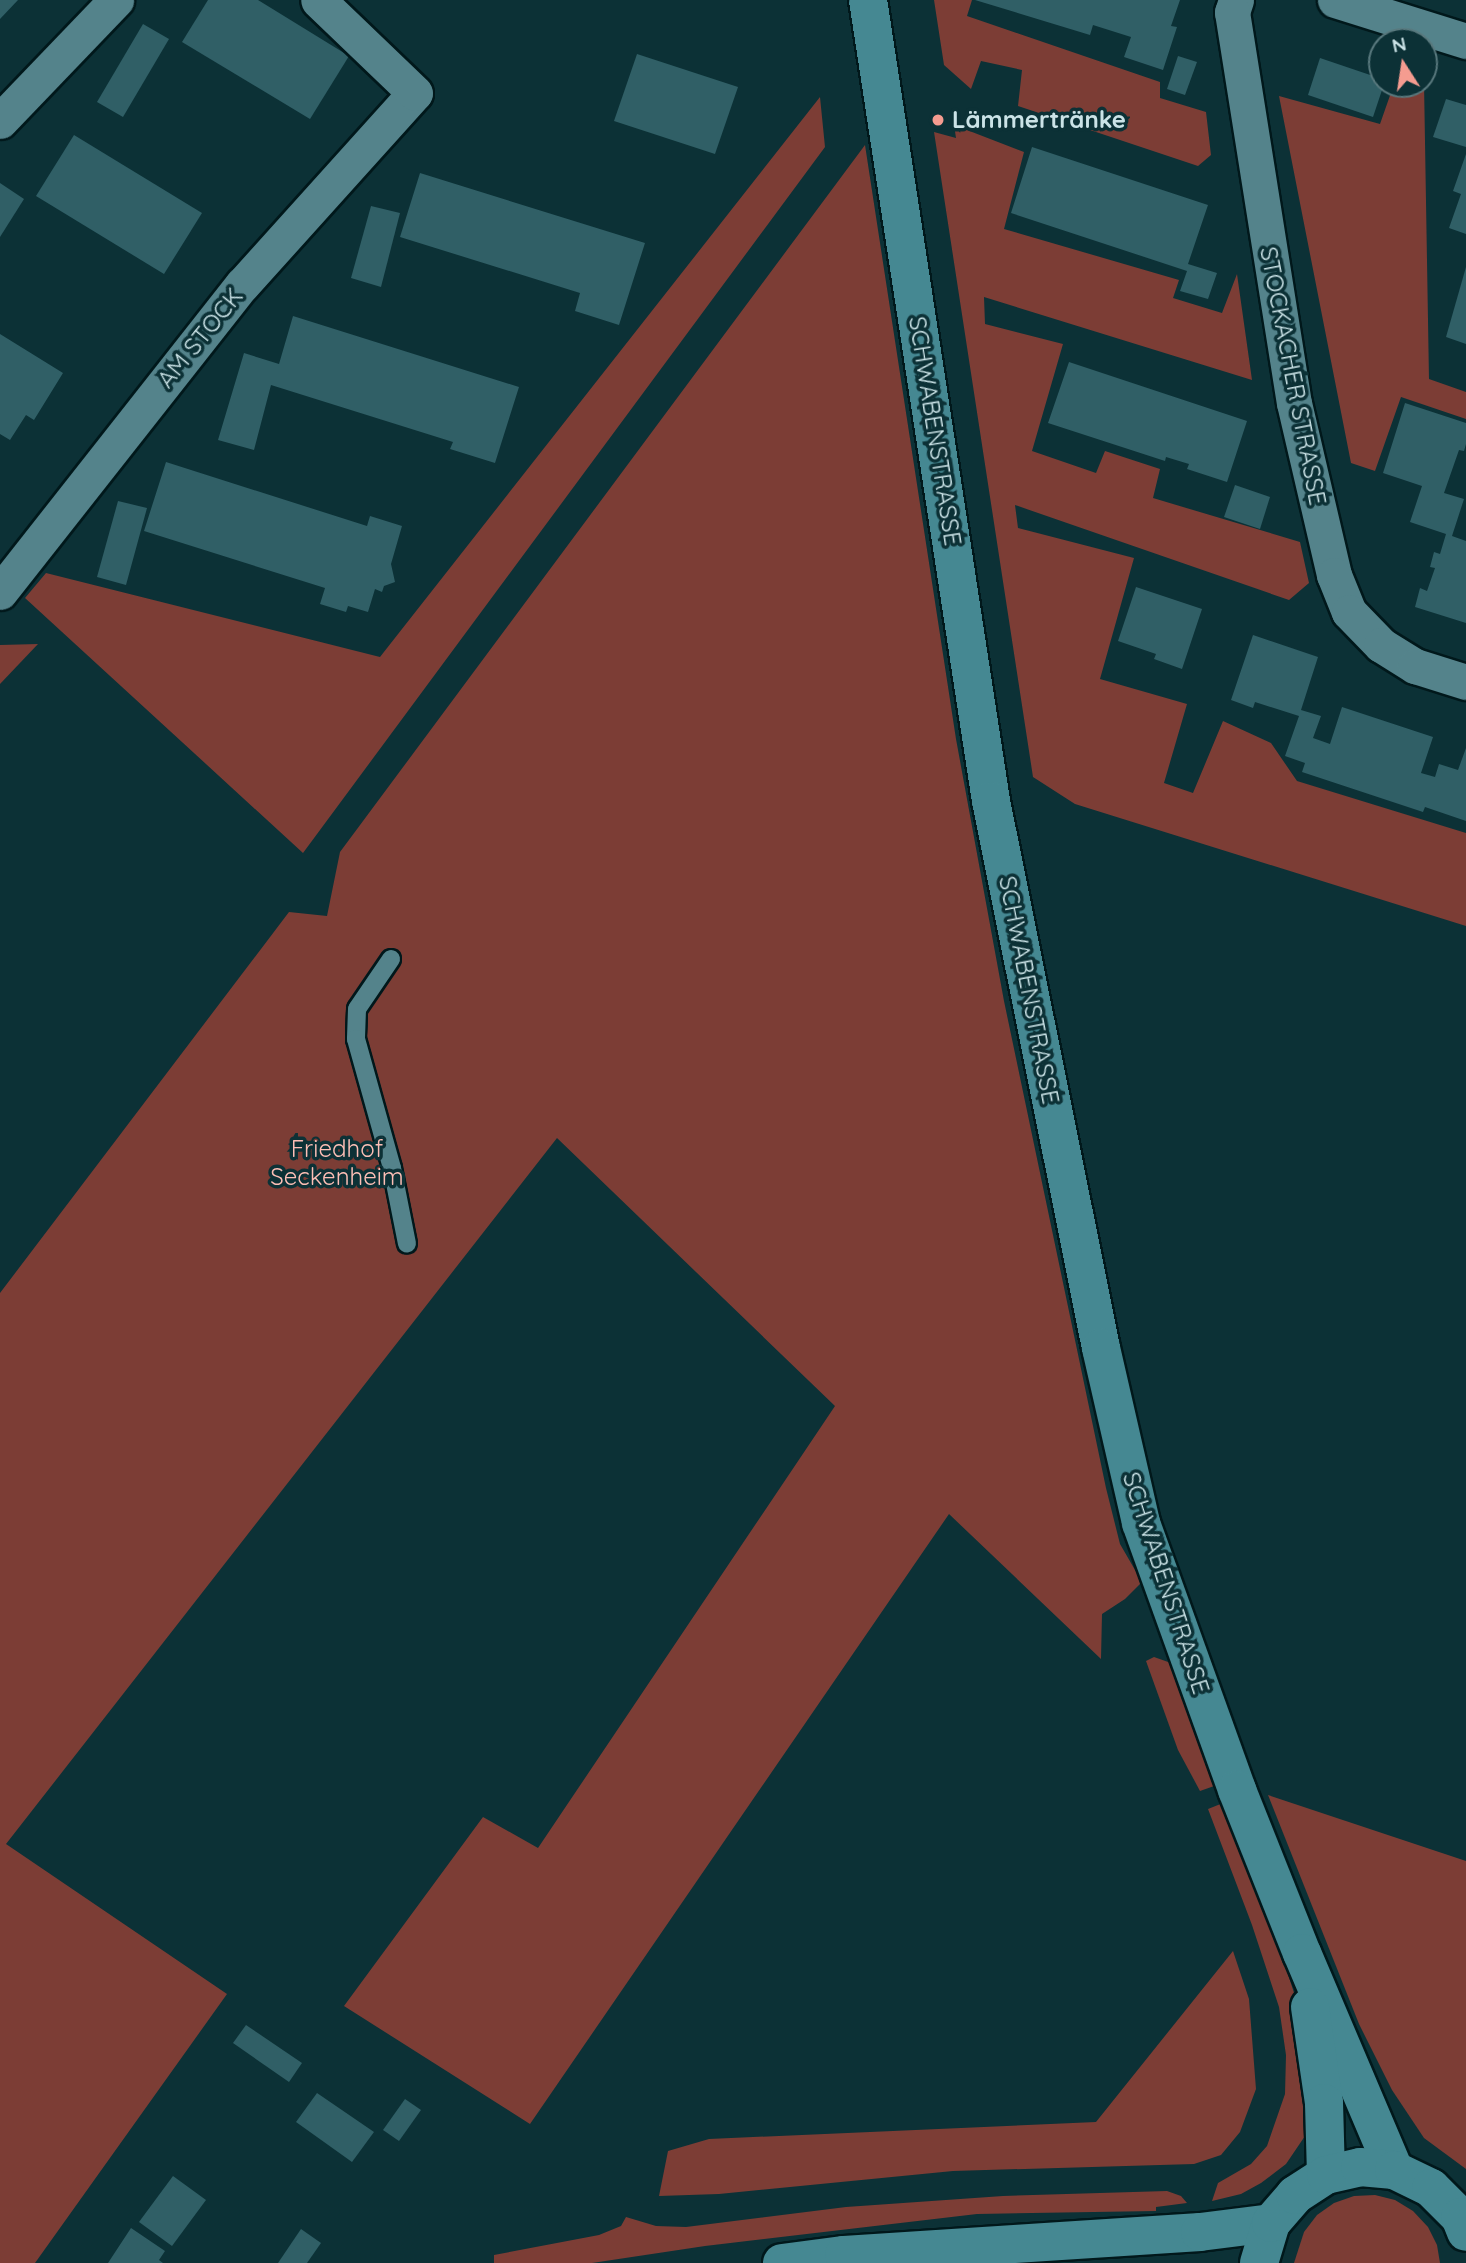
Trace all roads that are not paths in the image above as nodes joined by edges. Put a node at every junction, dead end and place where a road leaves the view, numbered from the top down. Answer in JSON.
{"nodes":[{"id":1,"x":116,"y":0,"type":"edge"},
{"id":2,"x":318,"y":0,"type":"edge"},
{"id":3,"x":868,"y":0,"type":"edge"},
{"id":4,"x":1236,"y":0,"type":"edge"},
{"id":5,"x":1335,"y":0,"type":"edge"},
{"id":6,"x":1466,"y":41,"type":"edge"},
{"id":7,"x":0,"y":121,"type":"edge"},
{"id":8,"x":0,"y":592,"type":"edge"},
{"id":9,"x":1466,"y":682,"type":"edge"},
{"id":10,"x":391,"y":959,"type":"dead end"},
{"id":11,"x":407,"y":1244,"type":"dead end"},
{"id":12,"x":1302,"y":1953,"type":"junction"},
{"id":13,"x":1394,"y":2170,"type":"junction"},
{"id":14,"x":1326,"y":2175,"type":"junction"},
{"id":15,"x":1271,"y":2223,"type":"junction"},
{"id":16,"x":1466,"y":2232,"type":"edge"},
{"id":17,"x":1051,"y":2242,"type":"junction"},
{"id":18,"x":782,"y":2263,"type":"edge"},
{"id":19,"x":1133,"y":2263,"type":"edge"},
{"id":20,"x":1259,"y":2263,"type":"edge"}],
"edges":[{"from":1,"to":7,"type":"street"},
{"from":2,"to":8,"type":"street","name":"AM STOCK"},
{"from":3,"to":12,"type":"street","name":"SCHWABENSTRASSE"},
{"from":4,"to":9,"type":"street","name":"STOCKACHER STRASSE"},
{"from":5,"to":6,"type":"street"},
{"from":10,"to":11,"type":"lane"},
{"from":12,"to":13,"type":"street","name":"SCHWABENSTRASSE"},
{"from":12,"to":14,"type":"street","name":"SCHWABENSTRASSE"},
{"from":13,"to":14,"type":"street"},
{"from":13,"to":16,"type":"street"},
{"from":14,"to":15,"type":"street"},
{"from":15,"to":17,"type":"street"},
{"from":15,"to":20,"type":"street"},
{"from":17,"to":18,"type":"street"},
{"from":17,"to":19,"type":"street"}]}
